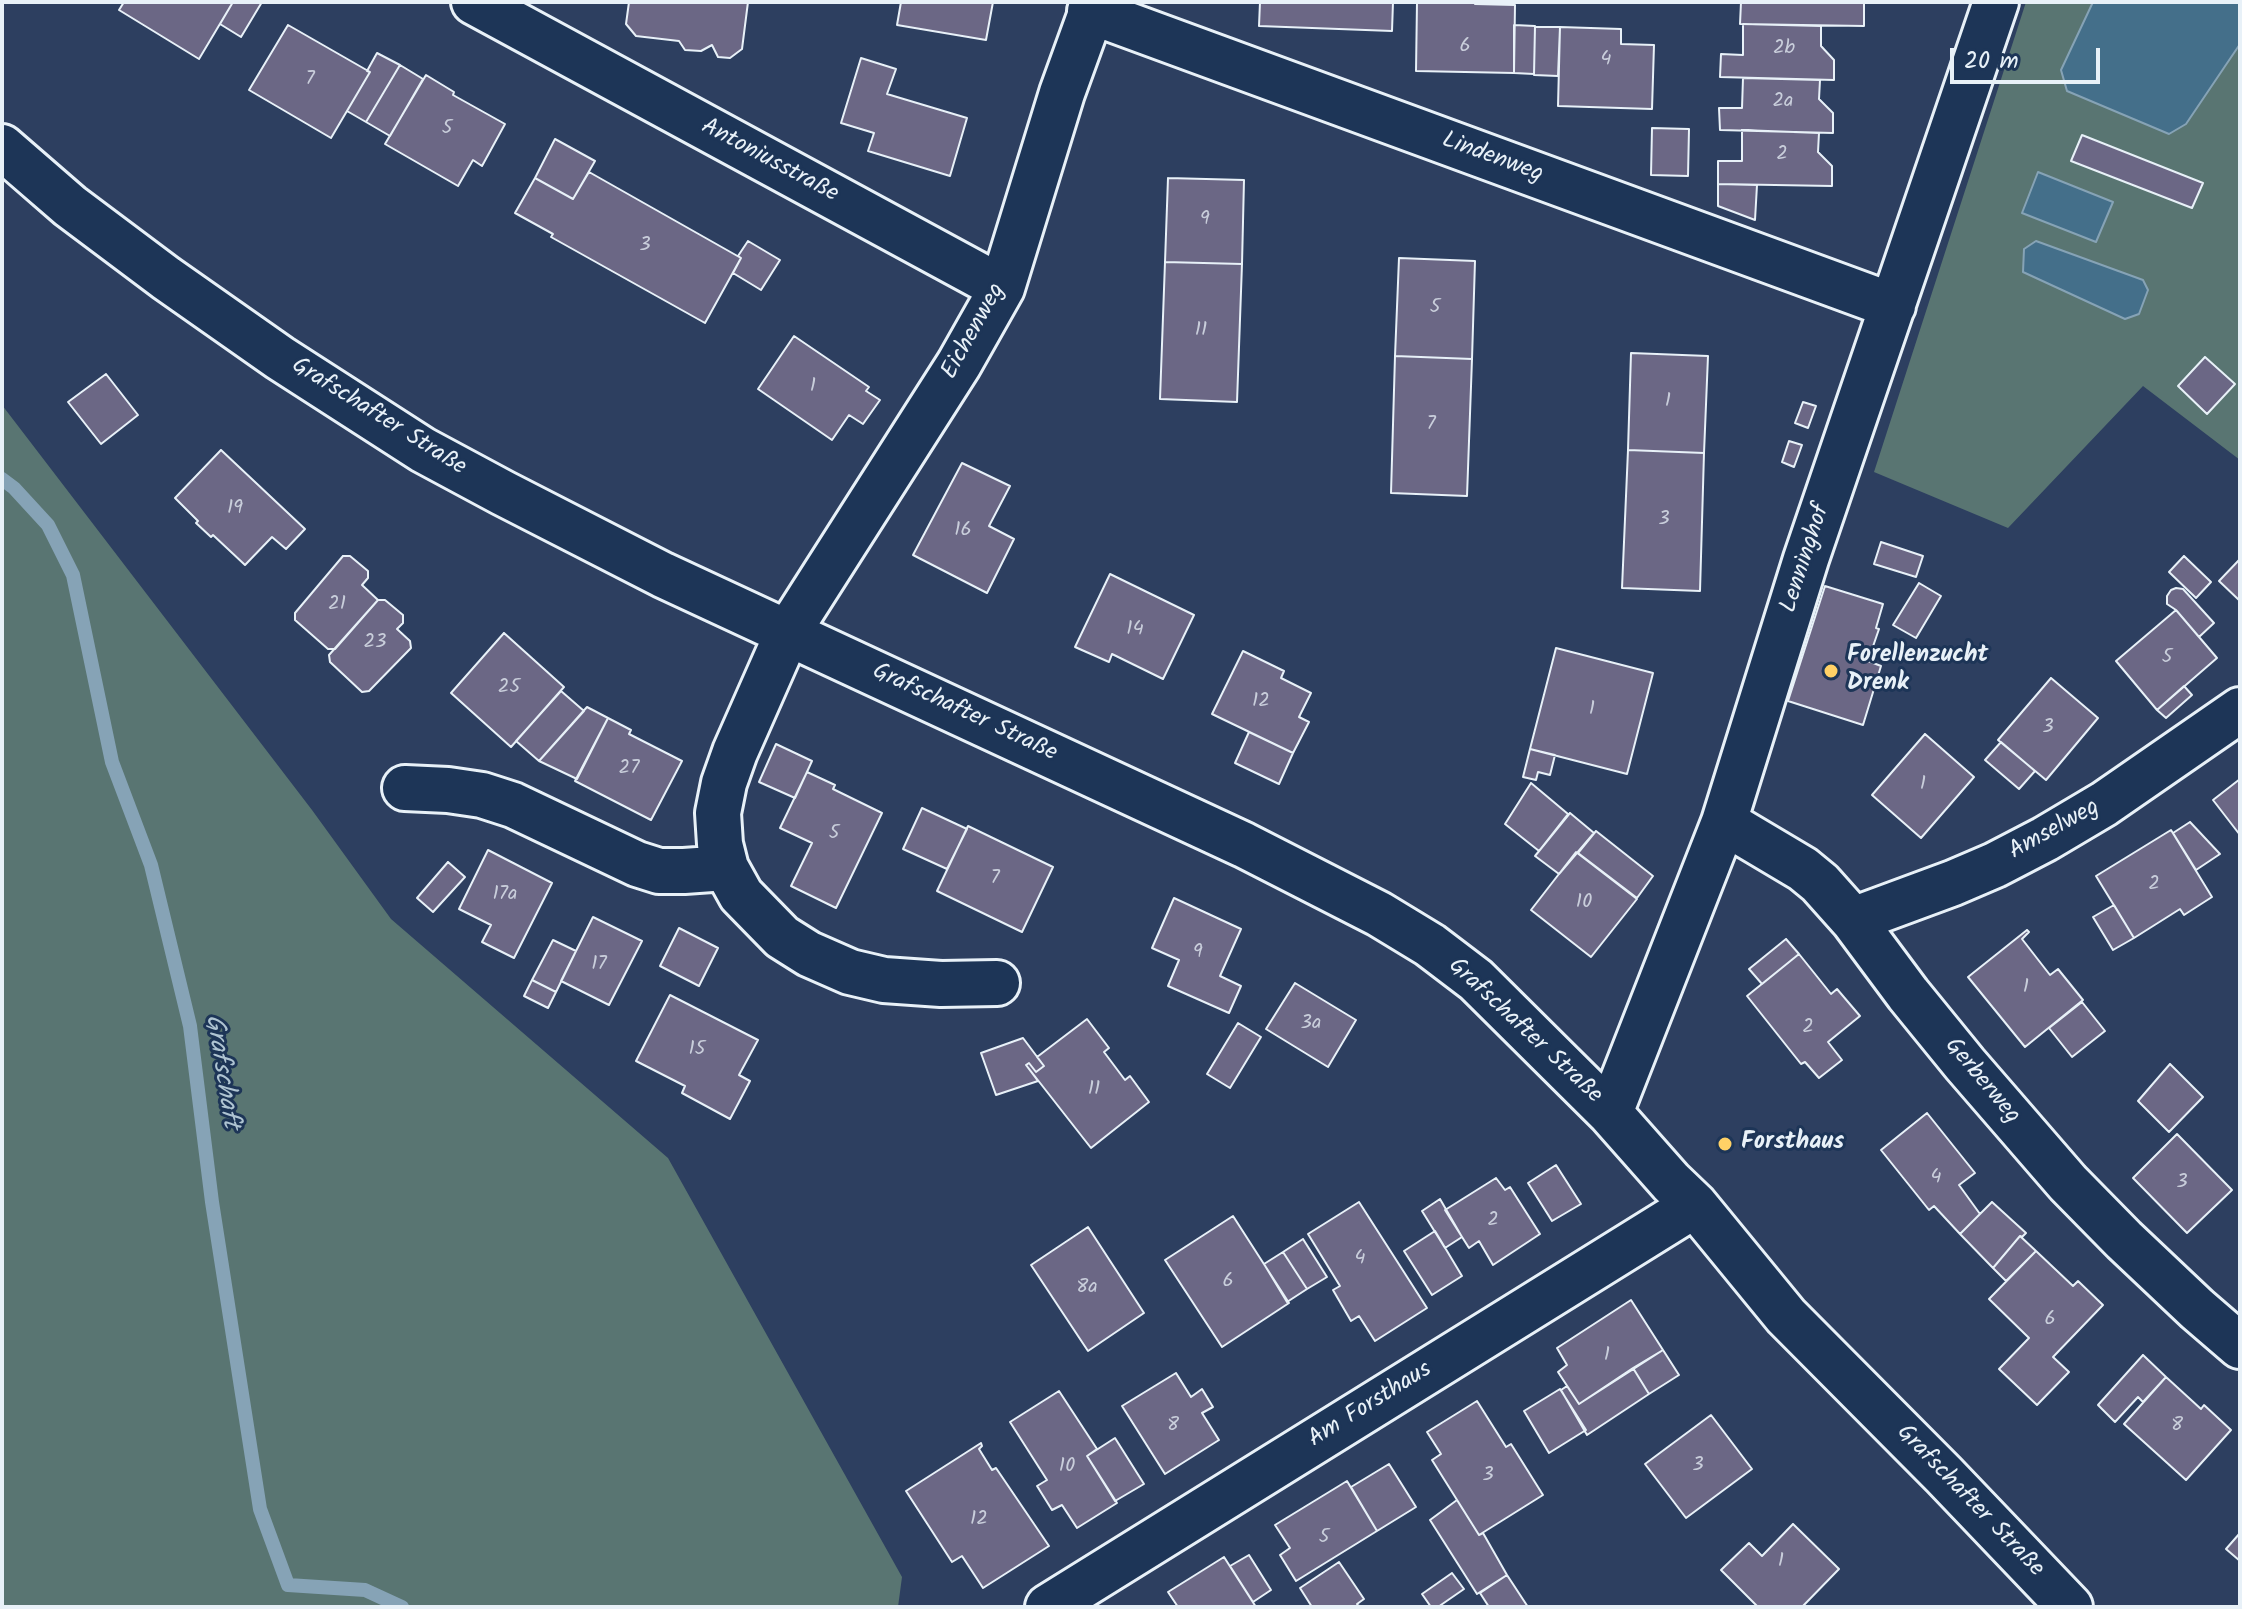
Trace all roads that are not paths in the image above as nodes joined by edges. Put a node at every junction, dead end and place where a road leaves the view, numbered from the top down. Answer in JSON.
{"nodes":[{"id":1,"x":474,"y":2,"type":"edge"},
{"id":2,"x":1996,"y":2,"type":"edge"},
{"id":3,"x":1093,"y":7,"type":"edge"},
{"id":4,"x":539,"y":19,"type":"edge"},
{"id":5,"x":2,"y":147,"type":"edge"},
{"id":6,"x":1002,"y":288,"type":"junction"},
{"id":7,"x":1893,"y":306,"type":"junction"},
{"id":8,"x":788,"y":632,"type":"junction"},
{"id":9,"x":2240,"y":710,"type":"edge"},
{"id":10,"x":405,"y":788,"type":"dead end"},
{"id":11,"x":1724,"y":822,"type":"junction"},
{"id":12,"x":726,"y":868,"type":"junction"},
{"id":13,"x":1853,"y":920,"type":"junction"},
{"id":14,"x":997,"y":983,"type":"dead end"},
{"id":15,"x":1610,"y":1113,"type":"junction"},
{"id":16,"x":1695,"y":1205,"type":"junction"},
{"id":17,"x":2240,"y":1346,"type":"edge"},
{"id":18,"x":1048,"y":1607,"type":"edge"},
{"id":19,"x":2070,"y":1607,"type":"edge"}],
"edges":[{"from":1,"to":4,"type":"street","name":"Antoniusstraße"},
{"from":2,"to":7,"type":"street","name":"Lenninghof"},
{"from":3,"to":6,"type":"street","name":"Eichenweg"},
{"from":3,"to":7,"type":"street","name":"Lindenweg"},
{"from":4,"to":6,"type":"street","name":"Antoniusstraße"},
{"from":5,"to":8,"type":"street","name":"Grafschafter Straße"},
{"from":6,"to":8,"type":"street","name":"Eichenweg"},
{"from":7,"to":11,"type":"street","name":"Lenninghof"},
{"from":8,"to":12,"type":"street"},
{"from":8,"to":15,"type":"street","name":"Grafschafter Straße"},
{"from":9,"to":13,"type":"street","name":"Amselweg"},
{"from":10,"to":12,"type":"street"},
{"from":11,"to":13,"type":"street","name":"Gerberweg"},
{"from":11,"to":15,"type":"street","name":"Lenninghof"},
{"from":12,"to":14,"type":"street"},
{"from":13,"to":17,"type":"street","name":"Gerberweg"},
{"from":15,"to":16,"type":"street","name":"Grafschafter Straße"},
{"from":16,"to":18,"type":"street","name":"Am Forsthaus"},
{"from":16,"to":19,"type":"street","name":"Grafschafter Straße"}]}
